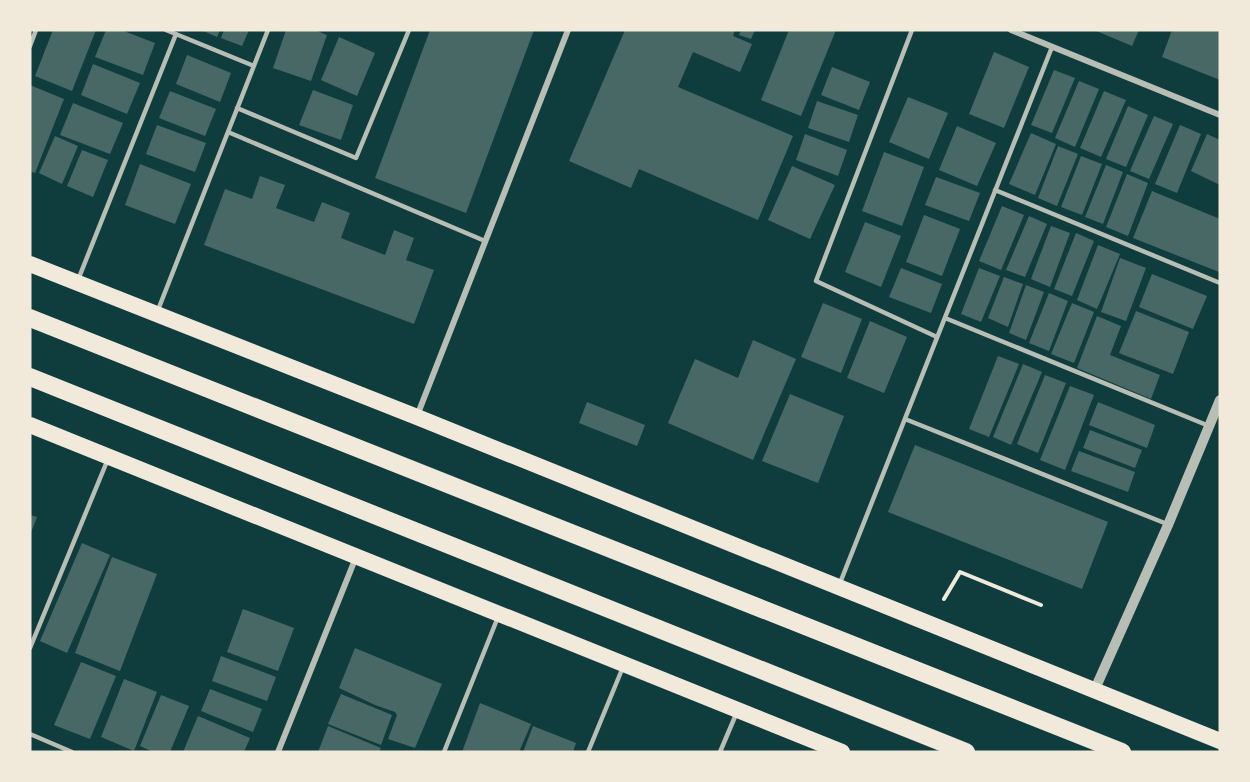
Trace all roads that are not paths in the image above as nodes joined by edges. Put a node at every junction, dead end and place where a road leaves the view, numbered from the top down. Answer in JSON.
{"nodes":[{"id":1,"x":36,"y":30,"type":"edge"},
{"id":2,"x":166,"y":30,"type":"edge"},
{"id":3,"x":268,"y":30,"type":"edge"},
{"id":4,"x":409,"y":30,"type":"edge"},
{"id":5,"x":568,"y":30,"type":"edge"},
{"id":6,"x":912,"y":30,"type":"edge"},
{"id":7,"x":1011,"y":30,"type":"edge"},
{"id":8,"x":176,"y":34,"type":"junction"},
{"id":9,"x":30,"y":46,"type":"edge"},
{"id":10,"x":1052,"y":47,"type":"junction"},
{"id":11,"x":254,"y":66,"type":"junction"},
{"id":12,"x":237,"y":108,"type":"junction"},
{"id":13,"x":1220,"y":115,"type":"edge"},
{"id":14,"x":228,"y":132,"type":"junction"},
{"id":15,"x":995,"y":190,"type":"junction"},
{"id":16,"x":485,"y":241,"type":"junction"},
{"id":17,"x":30,"y":264,"type":"edge"},
{"id":18,"x":77,"y":282,"type":"junction"},
{"id":19,"x":1220,"y":284,"type":"edge"},
{"id":20,"x":157,"y":314,"type":"junction"},
{"id":21,"x":30,"y":318,"type":"edge"},
{"id":22,"x":945,"y":318,"type":"junction"},
{"id":23,"x":937,"y":337,"type":"junction"},
{"id":24,"x":30,"y":377,"type":"edge"},
{"id":25,"x":1220,"y":400,"type":"edge"},
{"id":26,"x":417,"y":417,"type":"junction"},
{"id":27,"x":905,"y":419,"type":"junction"},
{"id":28,"x":30,"y":426,"type":"edge"},
{"id":29,"x":1209,"y":426,"type":"junction"},
{"id":30,"x":109,"y":457,"type":"junction"},
{"id":31,"x":1168,"y":525,"type":"junction"},
{"id":32,"x":356,"y":556,"type":"junction"},
{"id":33,"x":838,"y":586,"type":"junction"},
{"id":34,"x":499,"y":614,"type":"junction"},
{"id":35,"x":30,"y":648,"type":"edge"},
{"id":36,"x":624,"y":664,"type":"junction"},
{"id":37,"x":1095,"y":689,"type":"junction"},
{"id":38,"x":738,"y":710,"type":"junction"},
{"id":39,"x":30,"y":734,"type":"edge"},
{"id":40,"x":1220,"y":741,"type":"edge"},
{"id":41,"x":835,"y":751,"type":"edge"},
{"id":42,"x":72,"y":752,"type":"edge"},
{"id":43,"x":278,"y":752,"type":"edge"},
{"id":44,"x":444,"y":752,"type":"edge"},
{"id":45,"x":588,"y":752,"type":"edge"},
{"id":46,"x":720,"y":752,"type":"edge"},
{"id":47,"x":966,"y":752,"type":"edge"},
{"id":48,"x":1122,"y":752,"type":"edge"}],
"edges":[{"from":1,"to":9,"type":"lane"},
{"from":2,"to":8,"type":"lane"},
{"from":3,"to":11,"type":"lane"},
{"from":4,"to":12,"type":"lane"},
{"from":5,"to":16,"type":"street"},
{"from":6,"to":23,"type":"lane"},
{"from":7,"to":10,"type":"street"},
{"from":8,"to":11,"type":"lane"},
{"from":8,"to":18,"type":"lane"},
{"from":10,"to":13,"type":"street"},
{"from":10,"to":15,"type":"lane"},
{"from":11,"to":12,"type":"lane"},
{"from":12,"to":14,"type":"lane"},
{"from":14,"to":16,"type":"lane"},
{"from":14,"to":20,"type":"lane"},
{"from":15,"to":19,"type":"lane"},
{"from":15,"to":22,"type":"lane"},
{"from":16,"to":26,"type":"street"},
{"from":17,"to":18,"type":"highway"},
{"from":18,"to":20,"type":"highway"},
{"from":20,"to":26,"type":"highway"},
{"from":21,"to":48,"type":"highway"},
{"from":22,"to":23,"type":"lane"},
{"from":22,"to":29,"type":"lane"},
{"from":23,"to":27,"type":"lane"},
{"from":24,"to":47,"type":"highway"},
{"from":25,"to":29,"type":"street"},
{"from":26,"to":33,"type":"highway"},
{"from":27,"to":31,"type":"lane"},
{"from":27,"to":33,"type":"lane"},
{"from":28,"to":30,"type":"highway"},
{"from":29,"to":31,"type":"street"},
{"from":30,"to":32,"type":"highway"},
{"from":30,"to":35,"type":"lane"},
{"from":31,"to":37,"type":"street"},
{"from":32,"to":34,"type":"highway"},
{"from":32,"to":43,"type":"street"},
{"from":33,"to":37,"type":"highway"},
{"from":34,"to":36,"type":"highway"},
{"from":34,"to":44,"type":"lane"},
{"from":36,"to":38,"type":"highway"},
{"from":36,"to":45,"type":"lane"},
{"from":37,"to":40,"type":"highway"},
{"from":38,"to":41,"type":"highway"},
{"from":38,"to":46,"type":"lane"},
{"from":39,"to":42,"type":"lane"}]}
